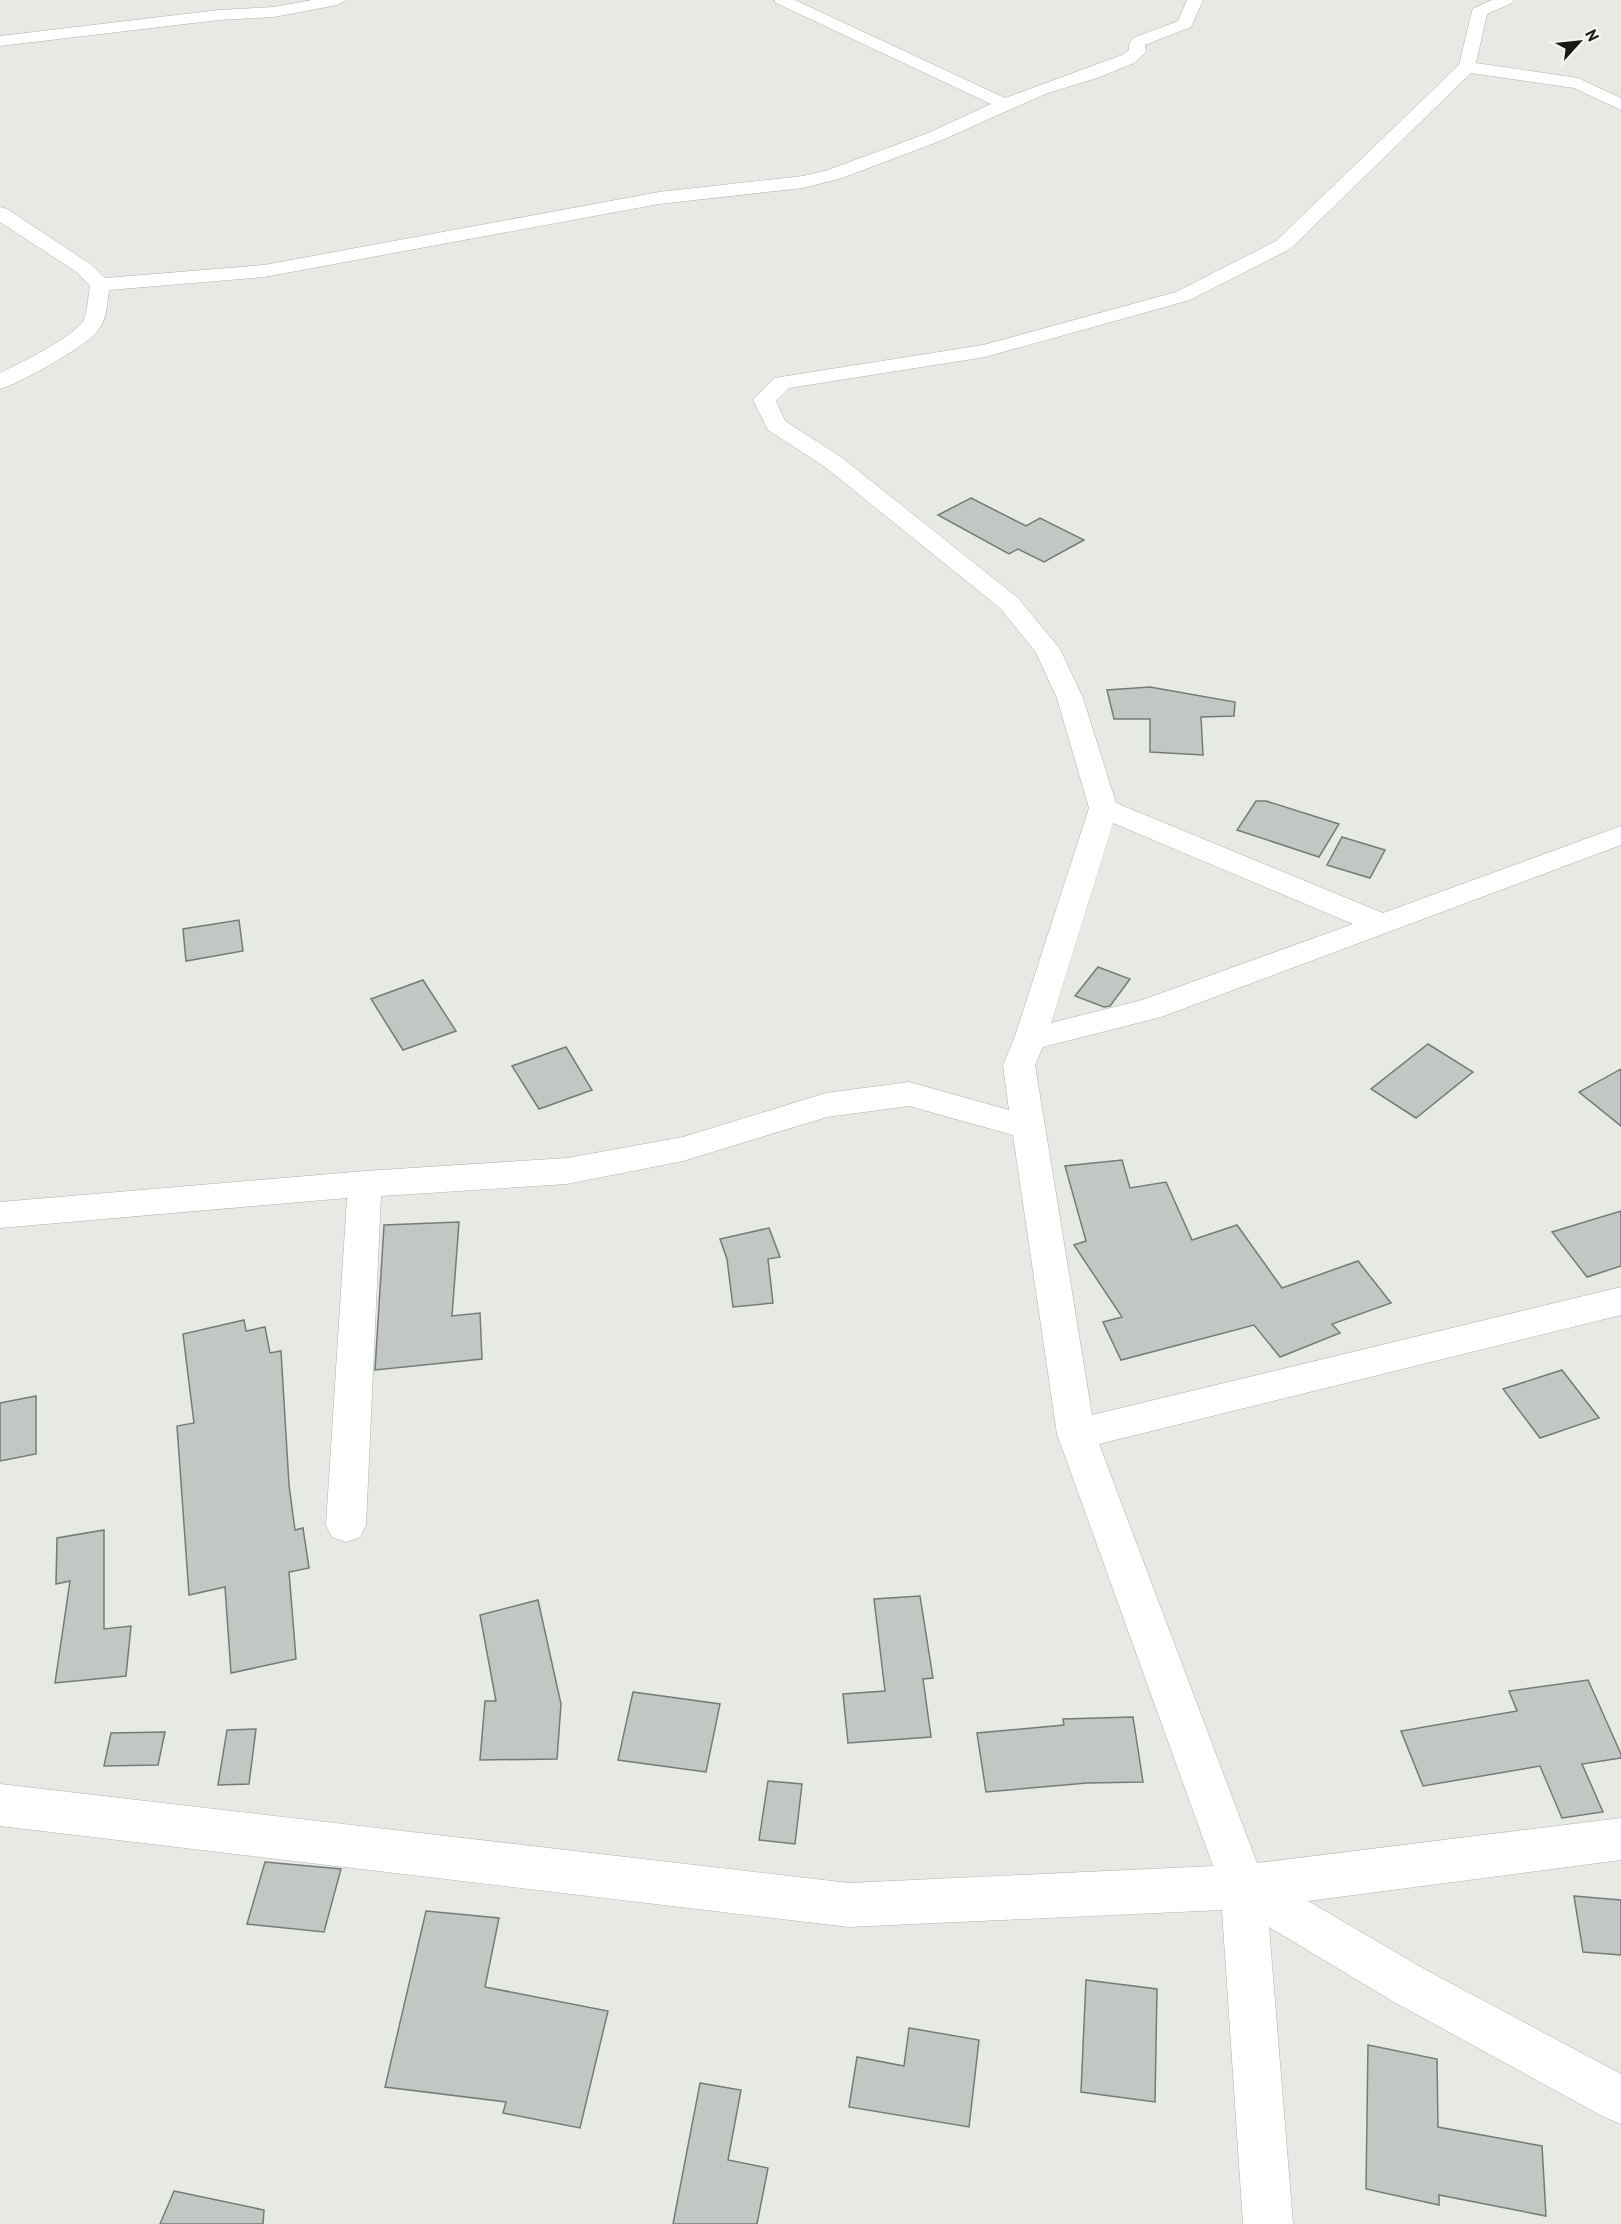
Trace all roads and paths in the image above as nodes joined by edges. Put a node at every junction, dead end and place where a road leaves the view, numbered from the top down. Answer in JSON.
{"nodes":[{"id":1,"x":337,"y":0,"type":"edge"},
{"id":2,"x":782,"y":0,"type":"edge"},
{"id":3,"x":1195,"y":0,"type":"edge"},
{"id":4,"x":1486,"y":4,"type":"edge"},
{"id":5,"x":0,"y":41,"type":"edge"},
{"id":6,"x":1467,"y":67,"type":"junction"},
{"id":7,"x":1005,"y":104,"type":"junction"},
{"id":8,"x":1621,"y":105,"type":"edge"},
{"id":9,"x":0,"y":213,"type":"edge"},
{"id":10,"x":100,"y":285,"type":"junction"},
{"id":11,"x":0,"y":382,"type":"edge"},
{"id":12,"x":1104,"y":808,"type":"junction"},
{"id":13,"x":1621,"y":835,"type":"edge"},
{"id":14,"x":1381,"y":924,"type":"junction"},
{"id":15,"x":1030,"y":1039,"type":"junction"},
{"id":16,"x":1028,"y":1127,"type":"junction"},
{"id":17,"x":365,"y":1184,"type":"junction"},
{"id":18,"x":0,"y":1215,"type":"edge"},
{"id":19,"x":1621,"y":1301,"type":"edge"},
{"id":20,"x":1076,"y":1434,"type":"junction"},
{"id":21,"x":346,"y":1525,"type":"dead end"},
{"id":22,"x":0,"y":1805,"type":"edge"},
{"id":23,"x":1621,"y":1839,"type":"edge"},
{"id":24,"x":1244,"y":1887,"type":"junction"},
{"id":25,"x":1621,"y":2100,"type":"edge"},
{"id":26,"x":1268,"y":2224,"type":"edge"}],
"edges":[{"from":1,"to":5,"type":"street"},
{"from":2,"to":7,"type":"street"},
{"from":3,"to":7,"type":"street"},
{"from":4,"to":6,"type":"street"},
{"from":6,"to":8,"type":"street"},
{"from":6,"to":12,"type":"street"},
{"from":7,"to":10,"type":"street"},
{"from":9,"to":10,"type":"street"},
{"from":10,"to":11,"type":"street"},
{"from":12,"to":14,"type":"street"},
{"from":12,"to":15,"type":"street"},
{"from":13,"to":14,"type":"street"},
{"from":14,"to":15,"type":"street"},
{"from":15,"to":16,"type":"street"},
{"from":16,"to":17,"type":"street"},
{"from":16,"to":20,"type":"street"},
{"from":17,"to":18,"type":"street"},
{"from":17,"to":21,"type":"street"},
{"from":19,"to":20,"type":"street"},
{"from":20,"to":24,"type":"street"},
{"from":22,"to":24,"type":"street"},
{"from":23,"to":24,"type":"street"},
{"from":24,"to":25,"type":"street"},
{"from":24,"to":26,"type":"street"}]}
